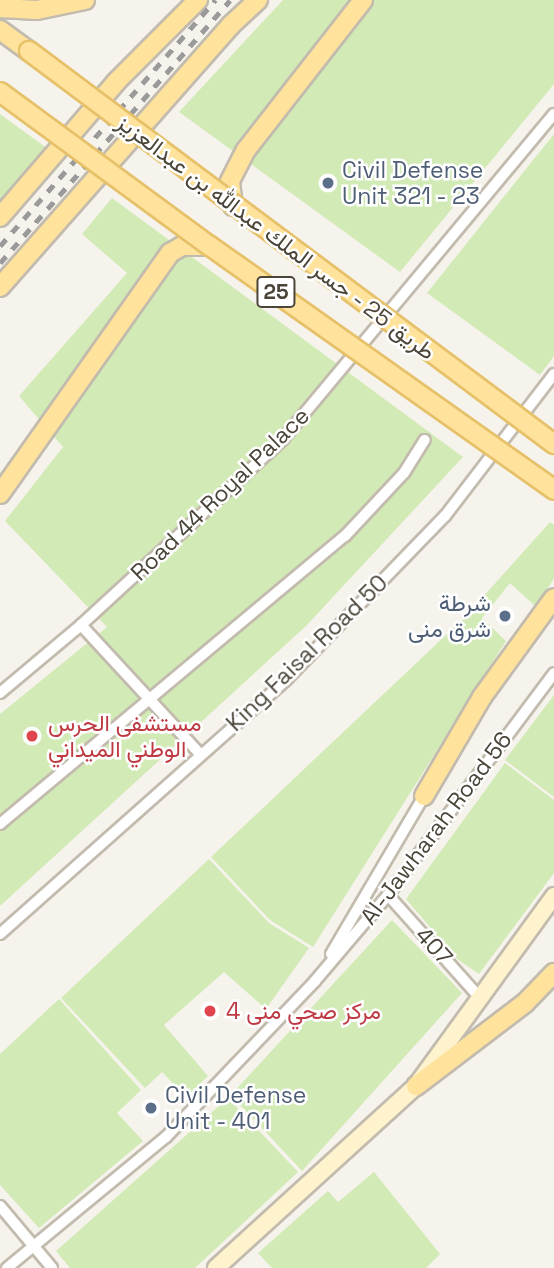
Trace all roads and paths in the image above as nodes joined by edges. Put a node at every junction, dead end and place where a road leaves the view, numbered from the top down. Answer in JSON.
{"nodes":[{"id":1,"x":85,"y":0,"type":"edge"},
{"id":2,"x":198,"y":0,"type":"edge"},
{"id":3,"x":258,"y":0,"type":"edge"},
{"id":4,"x":363,"y":0,"type":"edge"},
{"id":5,"x":0,"y":8,"type":"edge"},
{"id":6,"x":0,"y":30,"type":"edge"},
{"id":7,"x":0,"y":92,"type":"edge"},
{"id":8,"x":554,"y":114,"type":"edge"},
{"id":9,"x":233,"y":206,"type":"junction"},
{"id":10,"x":0,"y":218,"type":"edge"},
{"id":11,"x":210,"y":246,"type":"junction"},
{"id":12,"x":0,"y":287,"type":"edge"},
{"id":13,"x":554,"y":373,"type":"edge"},
{"id":14,"x":425,"y":440,"type":"dead end"},
{"id":15,"x":554,"y":444,"type":"edge"},
{"id":16,"x":554,"y":490,"type":"edge"},
{"id":17,"x":0,"y":494,"type":"edge"},
{"id":18,"x":554,"y":598,"type":"edge"},
{"id":19,"x":81,"y":625,"type":"junction"},
{"id":20,"x":554,"y":673,"type":"edge"},
{"id":21,"x":0,"y":693,"type":"edge"},
{"id":22,"x":149,"y":701,"type":"junction"},
{"id":23,"x":200,"y":754,"type":"junction"},
{"id":24,"x":424,"y":796,"type":"joint"},
{"id":25,"x":0,"y":824,"type":"edge"},
{"id":26,"x":388,"y":895,"type":"junction"},
{"id":27,"x":554,"y":896,"type":"edge"},
{"id":28,"x":0,"y":934,"type":"edge"},
{"id":29,"x":554,"y":973,"type":"edge"},
{"id":30,"x":315,"y":981,"type":"junction"},
{"id":31,"x":480,"y":998,"type":"junction"},
{"id":32,"x":416,"y":1086,"type":"junction"},
{"id":33,"x":0,"y":1206,"type":"edge"},
{"id":34,"x":33,"y":1246,"type":"junction"},
{"id":35,"x":7,"y":1268,"type":"edge"},
{"id":36,"x":52,"y":1268,"type":"edge"},
{"id":37,"x":216,"y":1268,"type":"edge"}],
"edges":[{"from":1,"to":5,"type":"main road"},
{"from":2,"to":10,"type":"main road"},
{"from":3,"to":12,"type":"main road"},
{"from":4,"to":9,"type":"main road"},
{"from":6,"to":9,"type":"main road","name":"طريق 25 - جسر الملك عبدالله بن عبدالعزيز","number":"25","bridge":true},
{"from":7,"to":11,"type":"main road","name":"طريق 25 - جسر الملك عبدالله بن عبدالعزيز","number":"25","bridge":true},
{"from":8,"to":19,"type":"street","name":"Road 44 Royal Palace"},
{"from":9,"to":15,"type":"main road","name":"طريق 25 - جسر الملك عبدالله بن عبدالعزيز","number":"25","bridge":true},
{"from":11,"to":16,"type":"main road","name":"طريق 25 - جسر الملك عبدالله بن عبدالعزيز","number":"25","bridge":true},
{"from":11,"to":17,"type":"main road"},
{"from":13,"to":23,"type":"street","name":"King Faisal Road 50"},
{"from":14,"to":22,"type":"street"},
{"from":18,"to":24,"type":"main road"},
{"from":19,"to":21,"type":"street","name":"Road 44 Royal Palace"},
{"from":19,"to":22,"type":"street"},
{"from":20,"to":26,"type":"street","name":"Al-Jawharah Road 56"},
{"from":22,"to":23,"type":"street"},
{"from":22,"to":25,"type":"street"},
{"from":23,"to":28,"type":"street","name":"King Faisal Road 50"},
{"from":24,"to":30,"type":"street","name":"Al-Jawharah Road 56"},
{"from":26,"to":30,"type":"street","name":"Al-Jawharah Road 56"},
{"from":26,"to":31,"type":"street","name":"407"},
{"from":27,"to":31,"type":"main road"},
{"from":29,"to":32,"type":"main road"},
{"from":30,"to":34,"type":"street","name":"Al-Jawharah Road 56"},
{"from":31,"to":32,"type":"main road"},
{"from":32,"to":37,"type":"main road"},
{"from":33,"to":34,"type":"street"},
{"from":34,"to":35,"type":"street","name":"Al-Jawharah Road 56"},
{"from":34,"to":36,"type":"street"}]}
